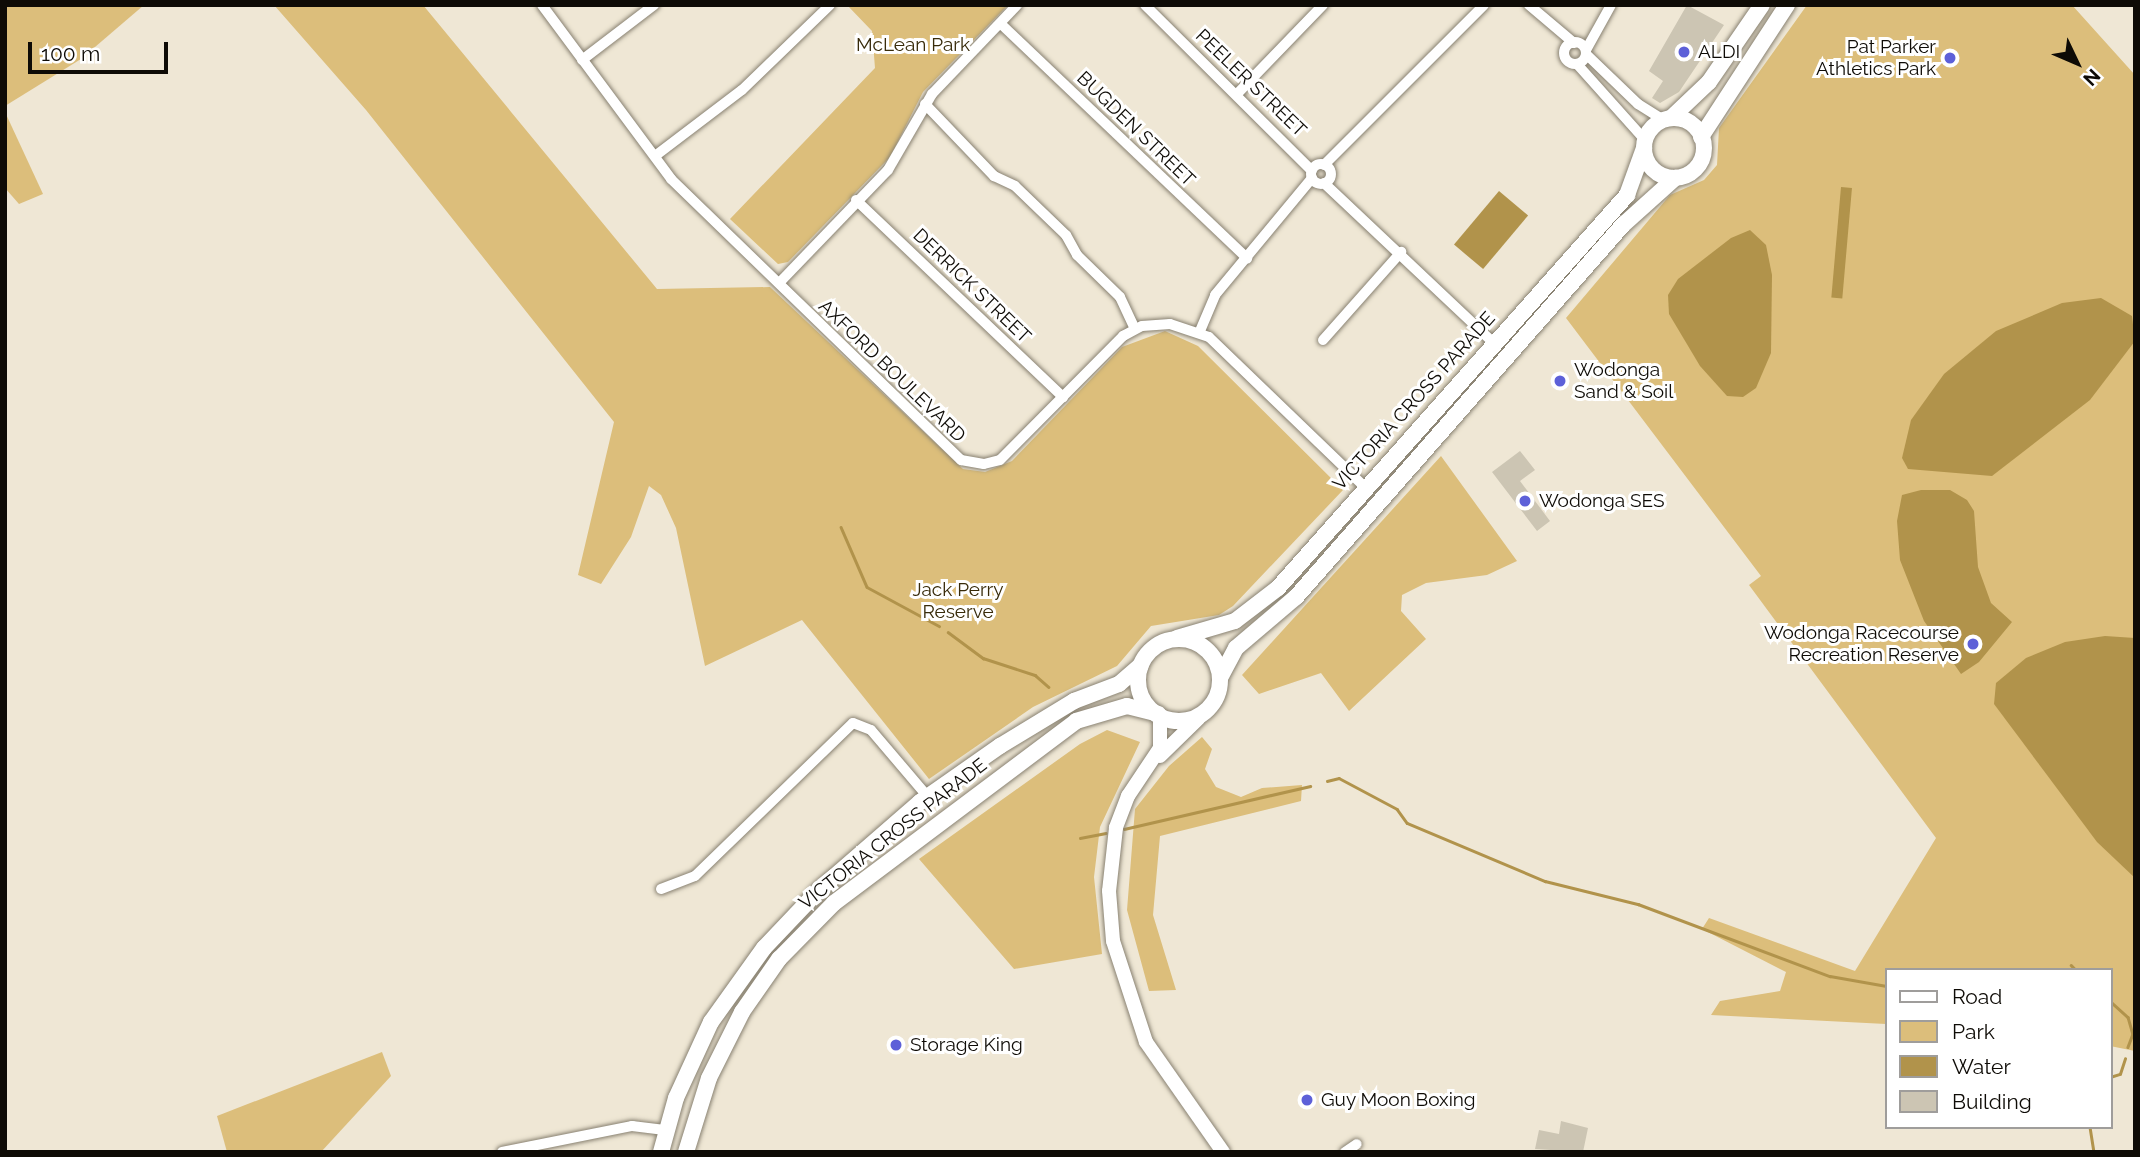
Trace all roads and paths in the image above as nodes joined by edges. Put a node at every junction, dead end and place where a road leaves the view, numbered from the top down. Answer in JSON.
{"nodes":[{"id":1,"x":542,"y":5,"type":"edge"},
{"id":2,"x":654,"y":5,"type":"edge"},
{"id":3,"x":830,"y":5,"type":"edge"},
{"id":4,"x":1017,"y":5,"type":"edge"},
{"id":5,"x":1323,"y":5,"type":"edge"},
{"id":6,"x":1484,"y":5,"type":"edge"},
{"id":7,"x":1529,"y":5,"type":"edge"},
{"id":8,"x":1611,"y":5,"type":"edge"},
{"id":9,"x":1762,"y":5,"type":"edge"},
{"id":10,"x":1787,"y":5,"type":"edge"},
{"id":11,"x":1152,"y":8,"type":"edge"},
{"id":12,"x":1001,"y":24,"type":"junction"},
{"id":13,"x":1598,"y":25,"type":"junction"},
{"id":14,"x":1551,"y":27,"type":"junction"},
{"id":15,"x":1574,"y":43,"type":"junction"},
{"id":16,"x":1565,"y":52,"type":"junction"},
{"id":17,"x":1586,"y":52,"type":"junction"},
{"id":18,"x":582,"y":60,"type":"junction"},
{"id":19,"x":1577,"y":64,"type":"junction"},
{"id":20,"x":1237,"y":94,"type":"junction"},
{"id":21,"x":925,"y":103,"type":"junction"},
{"id":22,"x":1667,"y":119,"type":"junction"},
{"id":23,"x":1701,"y":136,"type":"junction"},
{"id":24,"x":1644,"y":144,"type":"junction"},
{"id":25,"x":654,"y":156,"type":"junction"},
{"id":26,"x":1321,"y":174,"type":"junction"},
{"id":27,"x":1675,"y":178,"type":"junction"},
{"id":28,"x":856,"y":200,"type":"junction"},
{"id":29,"x":1401,"y":252,"type":"junction"},
{"id":30,"x":1247,"y":258,"type":"junction"},
{"id":31,"x":782,"y":281,"type":"junction"},
{"id":32,"x":1135,"y":329,"type":"junction"},
{"id":33,"x":1200,"y":331,"type":"junction"},
{"id":34,"x":1323,"y":340,"type":"dead end"},
{"id":35,"x":1494,"y":343,"type":"junction"},
{"id":36,"x":1464,"y":375,"type":"junction"},
{"id":37,"x":1480,"y":388,"type":"junction"},
{"id":38,"x":1063,"y":397,"type":"junction"},
{"id":39,"x":1365,"y":487,"type":"junction"},
{"id":40,"x":1381,"y":501,"type":"junction"},
{"id":41,"x":1177,"y":638,"type":"junction"},
{"id":42,"x":1140,"y":664,"type":"junction"},
{"id":43,"x":1220,"y":678,"type":"junction"},
{"id":44,"x":1159,"y":715,"type":"junction"},
{"id":45,"x":1199,"y":718,"type":"junction"},
{"id":46,"x":1150,"y":765,"type":"junction"},
{"id":47,"x":928,"y":797,"type":"junction"},
{"id":48,"x":661,"y":889,"type":"dead end"},
{"id":49,"x":667,"y":1130,"type":"junction"},
{"id":50,"x":1357,"y":1144,"type":"dead end"},
{"id":51,"x":502,"y":1152,"type":"edge"},
{"id":52,"x":661,"y":1152,"type":"edge"},
{"id":53,"x":686,"y":1152,"type":"edge"},
{"id":54,"x":1223,"y":1152,"type":"edge"},
{"id":55,"x":1345,"y":1152,"type":"edge"}],
"edges":[{"from":1,"to":18,"type":"street","name":"AXFORD BOULEVARD"},
{"from":2,"to":18,"type":"street"},
{"from":3,"to":25,"type":"street"},
{"from":4,"to":12,"type":"street"},
{"from":5,"to":20,"type":"street"},
{"from":6,"to":26,"type":"street"},
{"from":7,"to":14,"type":"street"},
{"from":8,"to":13,"type":"street"},
{"from":9,"to":22,"type":"main road"},
{"from":10,"to":23,"type":"main road"},
{"from":11,"to":20,"type":"street","name":"PEELER STREET"},
{"from":12,"to":21,"type":"street"},
{"from":12,"to":30,"type":"street","name":"BUGDEN STREET"},
{"from":13,"to":15,"type":"street"},
{"from":13,"to":17,"type":"street"},
{"from":14,"to":15,"type":"street"},
{"from":14,"to":16,"type":"street"},
{"from":15,"to":16,"type":"street"},
{"from":15,"to":17,"type":"street"},
{"from":16,"to":19,"type":"street"},
{"from":17,"to":19,"type":"street"},
{"from":17,"to":22,"type":"street"},
{"from":18,"to":25,"type":"street","name":"AXFORD BOULEVARD"},
{"from":19,"to":24,"type":"street"},
{"from":20,"to":26,"type":"street","name":"PEELER STREET"},
{"from":21,"to":28,"type":"street"},
{"from":21,"to":32,"type":"street"},
{"from":22,"to":23,"type":"main road"},
{"from":22,"to":24,"type":"main road"},
{"from":23,"to":27,"type":"main road"},
{"from":24,"to":27,"type":"main road"},
{"from":24,"to":35,"type":"main road","name":"VICTORIA CROSS PARADE"},
{"from":25,"to":31,"type":"street","name":"AXFORD BOULEVARD"},
{"from":26,"to":29,"type":"street","name":"PEELER STREET"},
{"from":26,"to":30,"type":"street"},
{"from":27,"to":37,"type":"main road"},
{"from":28,"to":31,"type":"street"},
{"from":28,"to":38,"type":"street","name":"DERRICK STREET"},
{"from":29,"to":34,"type":"street"},
{"from":29,"to":35,"type":"street","name":"PEELER STREET"},
{"from":30,"to":33,"type":"street"},
{"from":31,"to":38,"type":"street","name":"AXFORD BOULEVARD"},
{"from":32,"to":33,"type":"street"},
{"from":32,"to":38,"type":"street","name":"AXFORD BOULEVARD"},
{"from":33,"to":39,"type":"street"},
{"from":35,"to":36,"type":"main road","name":"VICTORIA CROSS PARADE"},
{"from":36,"to":37,"type":"main road"},
{"from":36,"to":39,"type":"main road","name":"VICTORIA CROSS PARADE"},
{"from":37,"to":40,"type":"main road"},
{"from":39,"to":40,"type":"main road"},
{"from":39,"to":41,"type":"main road","name":"VICTORIA CROSS PARADE"},
{"from":40,"to":43,"type":"main road"},
{"from":41,"to":42,"type":"main road"},
{"from":41,"to":43,"type":"main road"},
{"from":42,"to":44,"type":"main road"},
{"from":42,"to":47,"type":"main road","name":"VICTORIA CROSS PARADE"},
{"from":43,"to":45,"type":"main road"},
{"from":44,"to":45,"type":"main road"},
{"from":44,"to":46,"type":"street"},
{"from":44,"to":53,"type":"main road","name":"VICTORIA CROSS PARADE"},
{"from":45,"to":46,"type":"street"},
{"from":46,"to":54,"type":"street"},
{"from":47,"to":48,"type":"street"},
{"from":47,"to":49,"type":"main road","name":"VICTORIA CROSS PARADE"},
{"from":49,"to":51,"type":"street"},
{"from":49,"to":52,"type":"main road","name":"VICTORIA CROSS PARADE"},
{"from":50,"to":55,"type":"street"}]}
